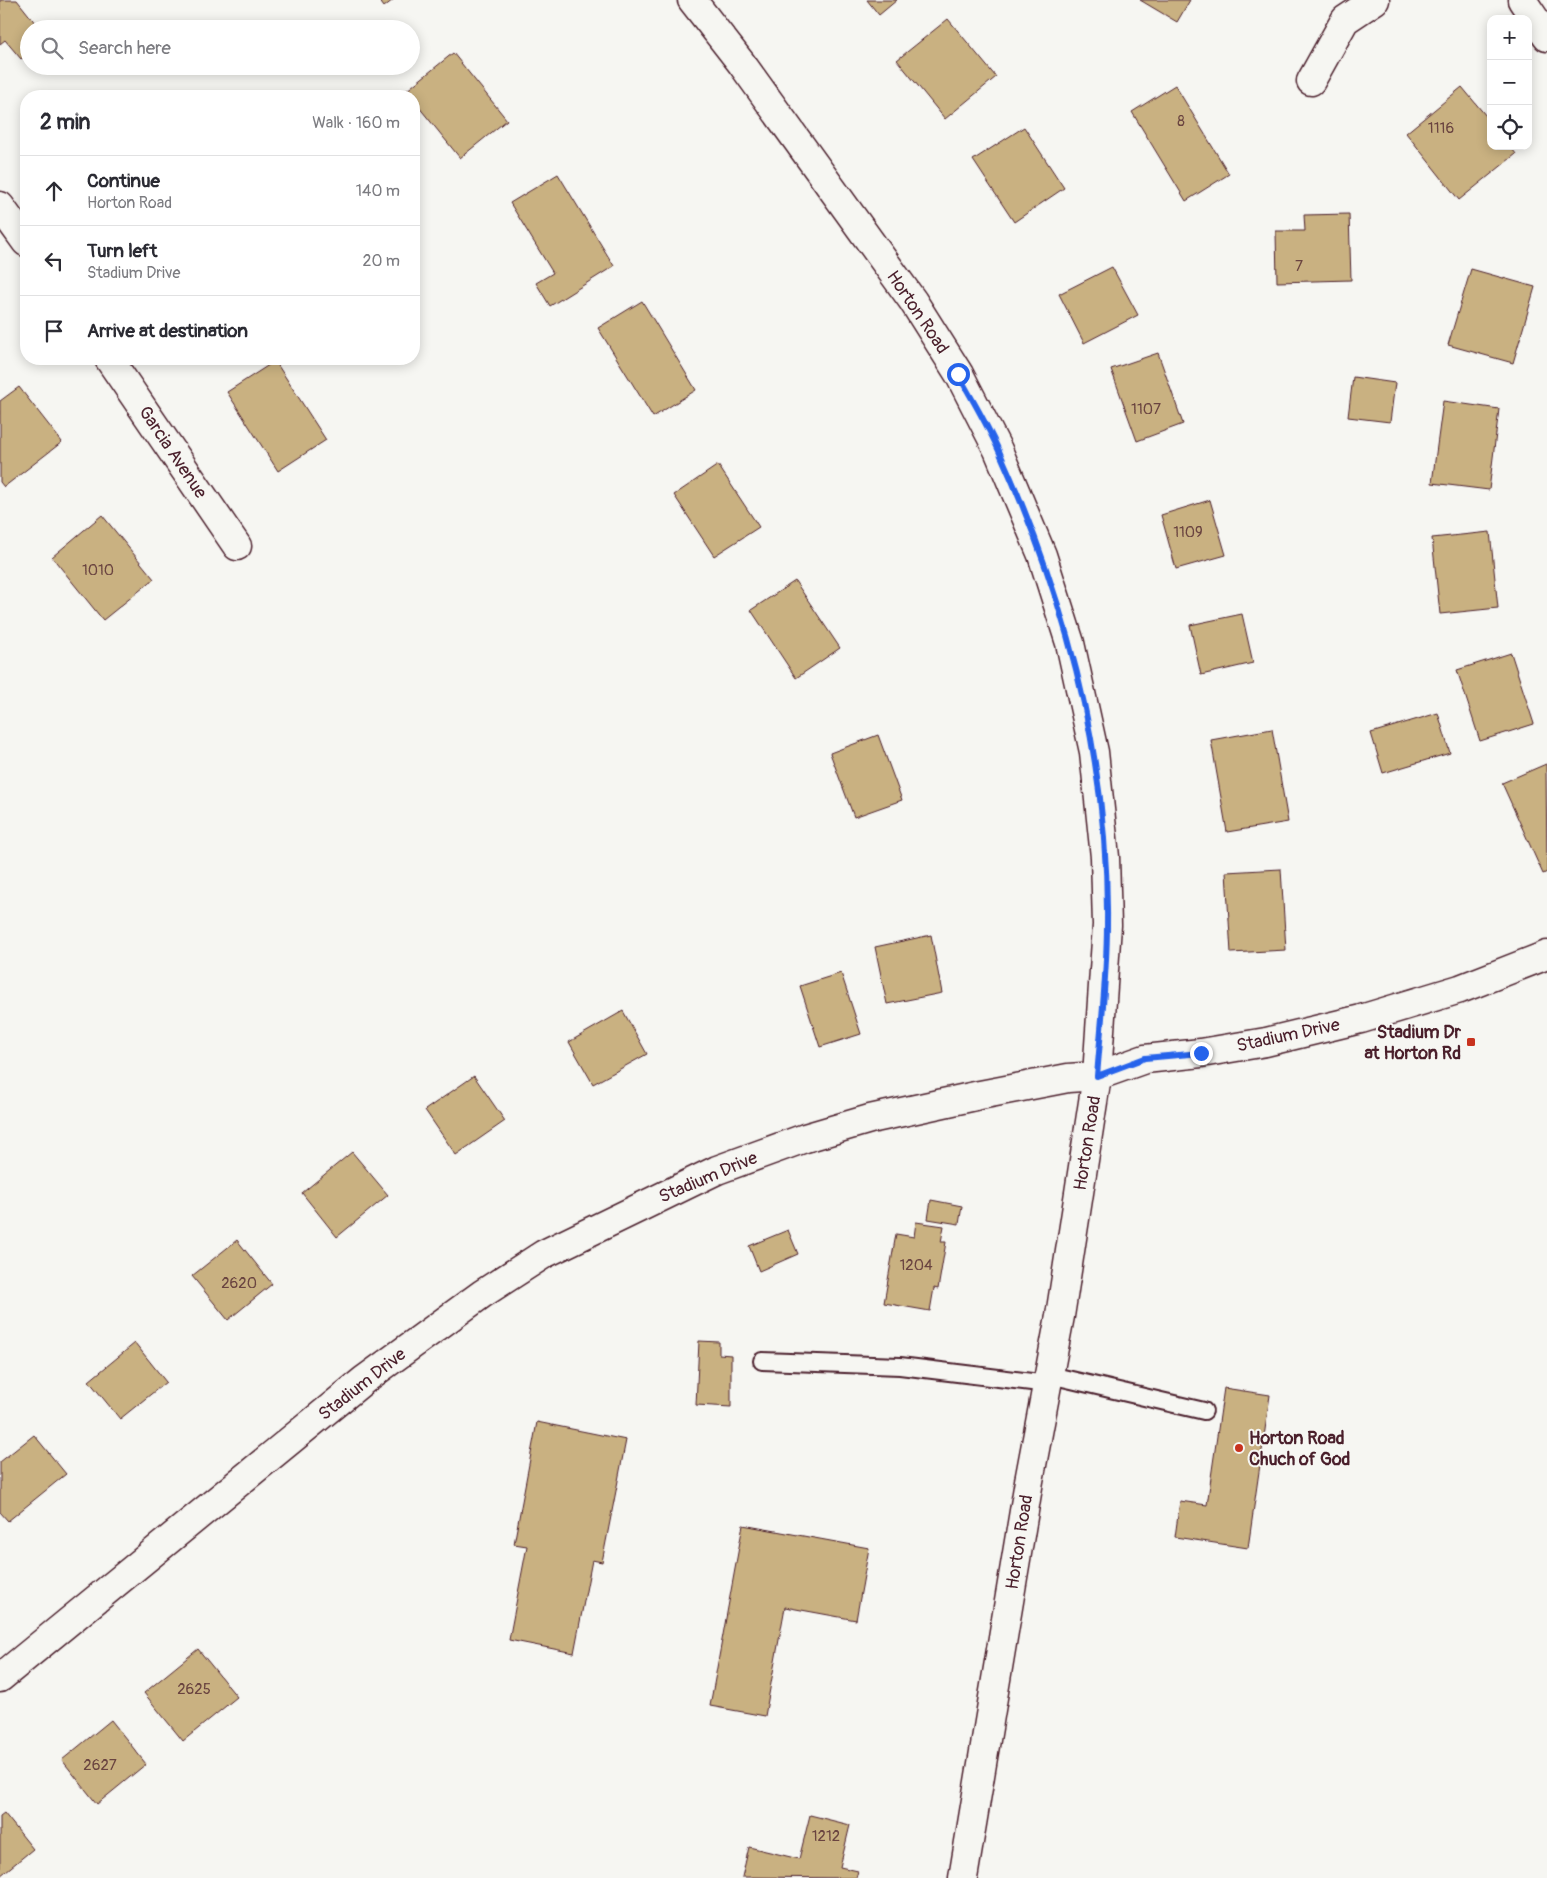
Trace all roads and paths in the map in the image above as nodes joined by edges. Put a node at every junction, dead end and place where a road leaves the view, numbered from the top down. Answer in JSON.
{"nodes":[{"id":1,"x":692,"y":0,"type":"edge"},
{"id":2,"x":1375,"y":0,"type":"edge"},
{"id":3,"x":1522,"y":0,"type":"edge"},
{"id":4,"x":1547,"y":36,"type":"edge"},
{"id":5,"x":1311,"y":81,"type":"dead end"},
{"id":6,"x":0,"y":206,"type":"edge"},
{"id":7,"x":20,"y":234,"type":"edge"},
{"id":8,"x":113,"y":365,"type":"edge"},
{"id":9,"x":236,"y":546,"type":"dead end"},
{"id":10,"x":1547,"y":955,"type":"edge"},
{"id":11,"x":1097,"y":1076,"type":"junction"},
{"id":12,"x":762,"y":1362,"type":"dead end"},
{"id":13,"x":1049,"y":1379,"type":"junction"},
{"id":14,"x":1204,"y":1411,"type":"dead end"},
{"id":15,"x":0,"y":1678,"type":"edge"},
{"id":16,"x":963,"y":1878,"type":"edge"}],
"edges":[{"from":1,"to":11,"type":"street","name":"Horton Road"},
{"from":2,"to":5,"type":"street"},
{"from":3,"to":4,"type":"street"},
{"from":6,"to":7,"type":"street"},
{"from":8,"to":9,"type":"street","name":"Garcia Avenue"},
{"from":10,"to":11,"type":"street","name":"Stadium Drive"},
{"from":11,"to":13,"type":"street","name":"Horton Road"},
{"from":11,"to":15,"type":"street","name":"Stadium Drive"},
{"from":12,"to":13,"type":"lane"},
{"from":13,"to":14,"type":"lane"},
{"from":13,"to":16,"type":"street","name":"Horton Road"}]}
